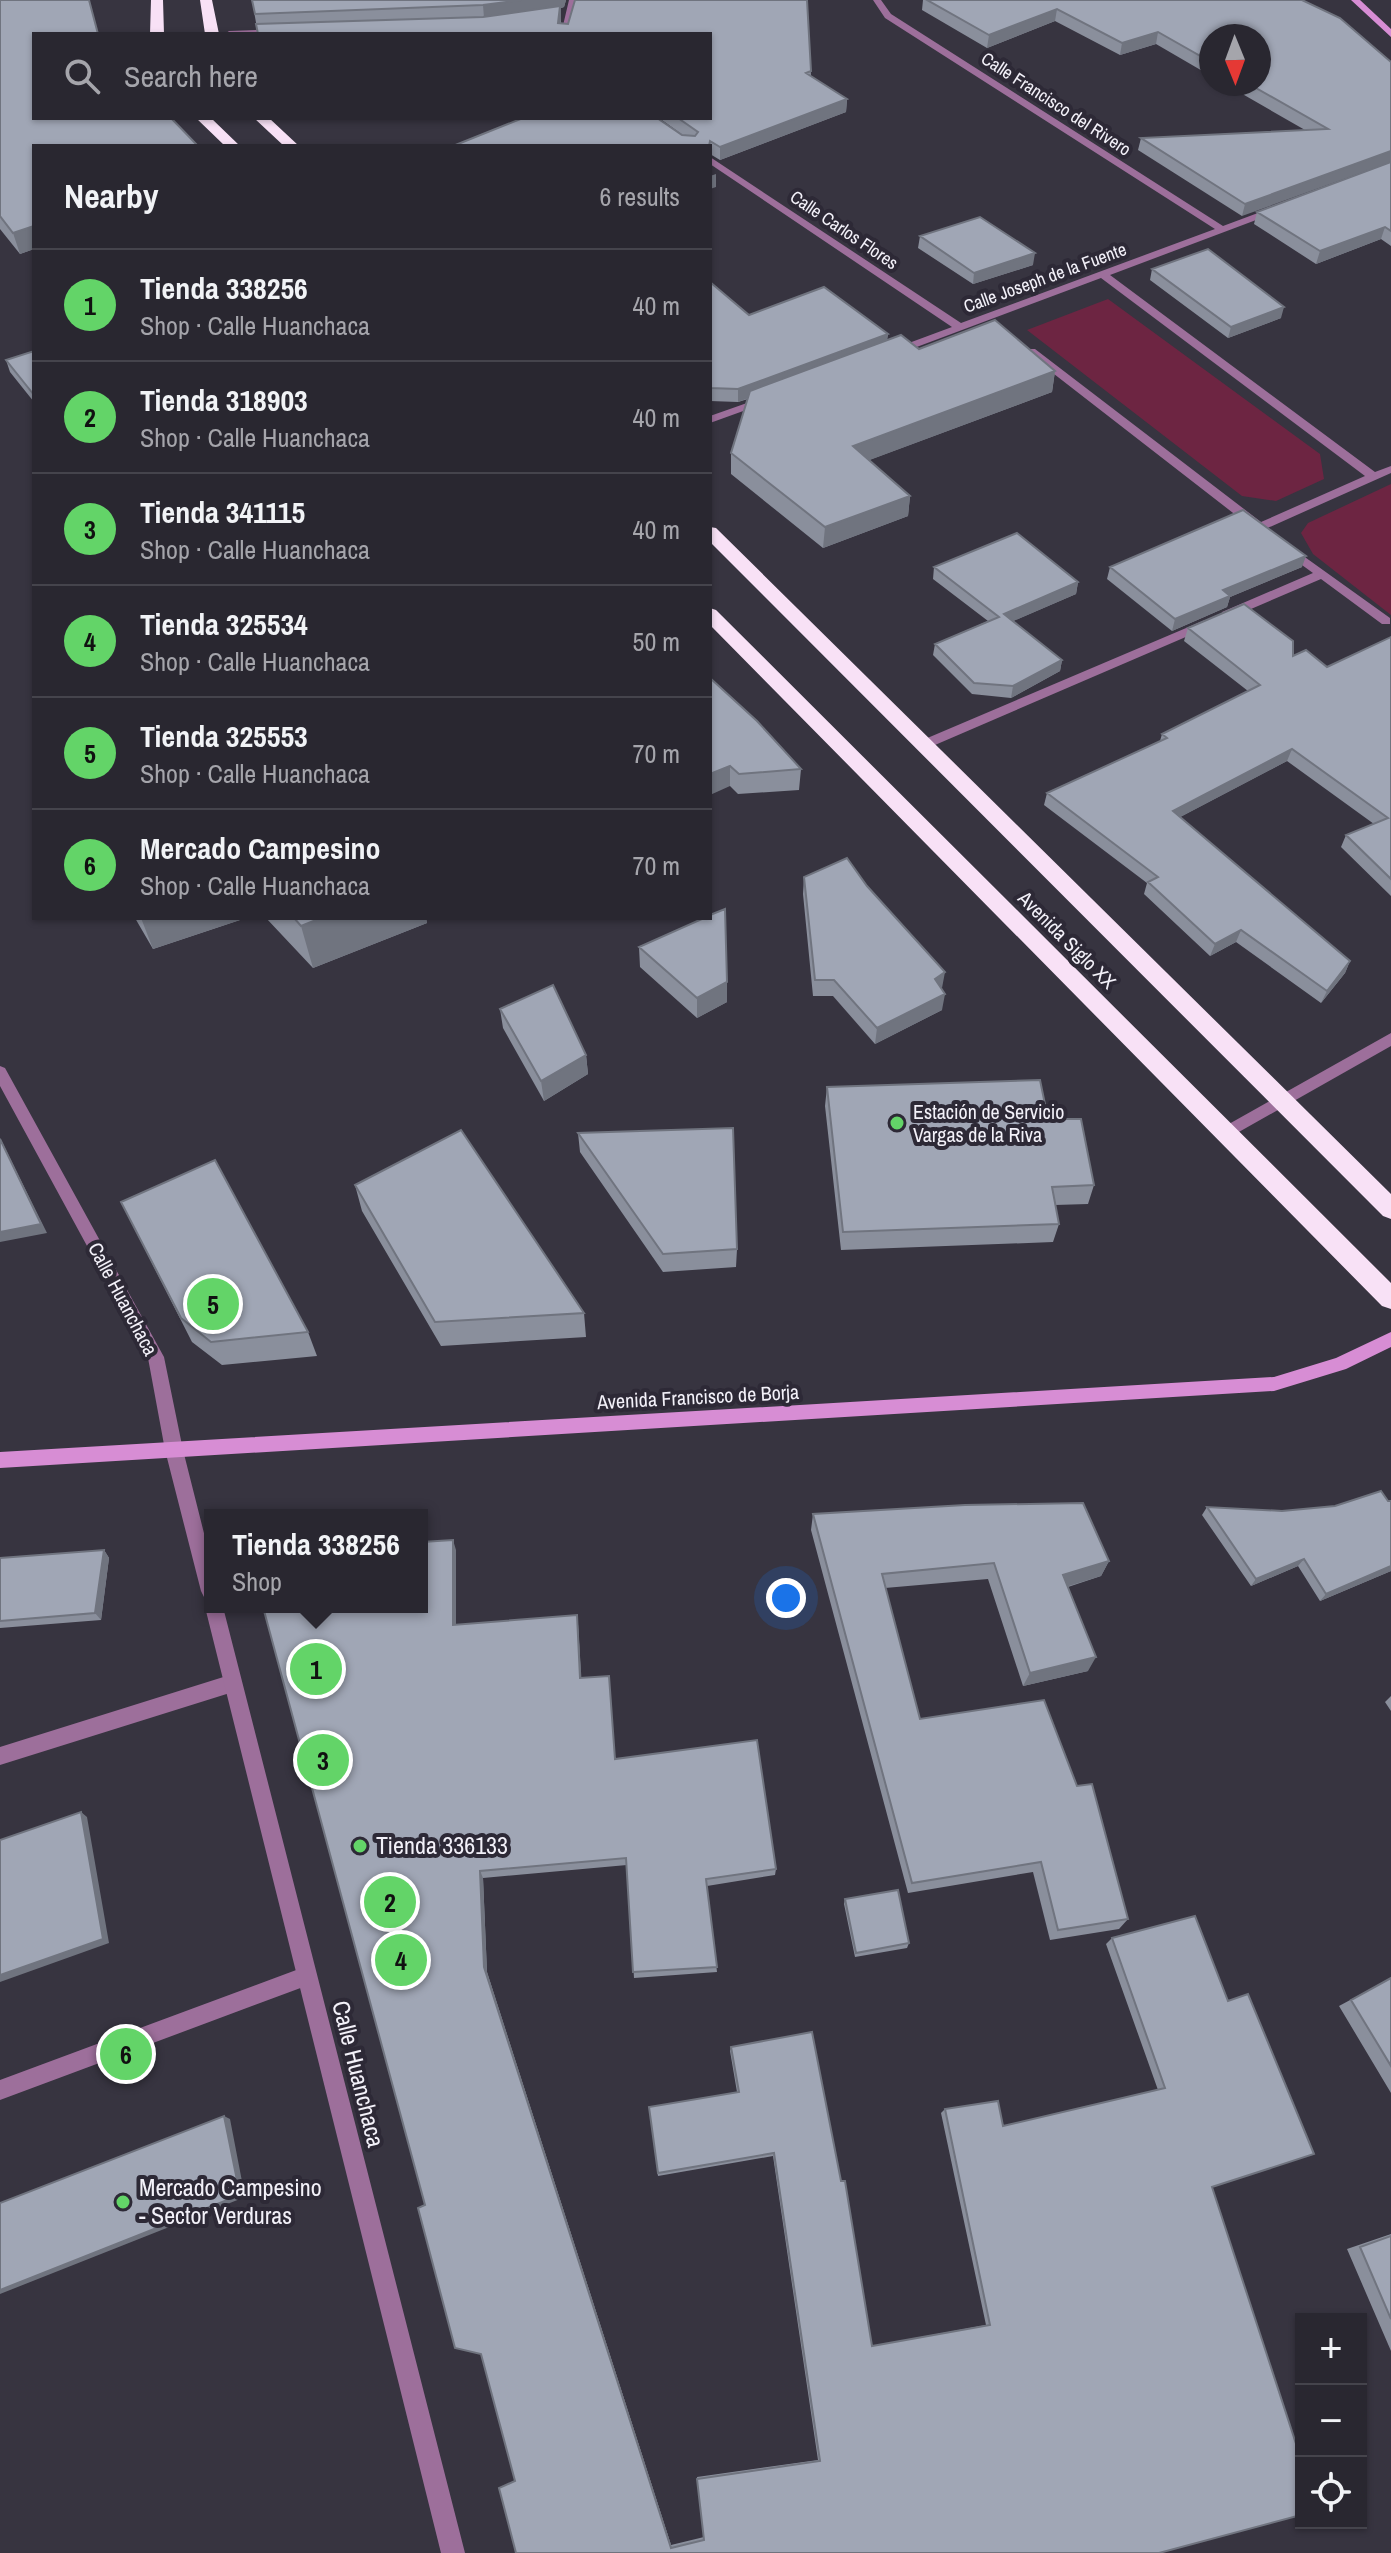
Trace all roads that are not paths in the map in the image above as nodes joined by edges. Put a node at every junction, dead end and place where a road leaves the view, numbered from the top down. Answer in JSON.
{"nodes":[{"id":1,"x":157,"y":0,"type":"edge"},
{"id":2,"x":206,"y":0,"type":"edge"},
{"id":3,"x":573,"y":0,"type":"edge"},
{"id":4,"x":877,"y":0,"type":"edge"},
{"id":5,"x":1355,"y":0,"type":"edge"},
{"id":6,"x":568,"y":12,"type":"junction"},
{"id":7,"x":554,"y":14,"type":"edge"},
{"id":8,"x":157,"y":32,"type":"edge"},
{"id":9,"x":212,"y":32,"type":"edge"},
{"id":10,"x":565,"y":32,"type":"edge"},
{"id":11,"x":1391,"y":34,"type":"edge"},
{"id":12,"x":205,"y":120,"type":"edge"},
{"id":13,"x":263,"y":120,"type":"edge"},
{"id":14,"x":231,"y":144,"type":"edge"},
{"id":15,"x":290,"y":144,"type":"edge"},
{"id":16,"x":712,"y":161,"type":"edge"},
{"id":17,"x":1293,"y":203,"type":"edge"},
{"id":18,"x":1222,"y":229,"type":"junction"},
{"id":19,"x":1102,"y":274,"type":"junction"},
{"id":20,"x":986,"y":317,"type":"junction"},
{"id":21,"x":960,"y":327,"type":"junction"},
{"id":22,"x":999,"y":327,"type":"edge"},
{"id":23,"x":1023,"y":346,"type":"edge"},
{"id":24,"x":886,"y":355,"type":"edge"},
{"id":25,"x":769,"y":398,"type":"edge"},
{"id":26,"x":712,"y":419,"type":"edge"},
{"id":27,"x":1391,"y":469,"type":"edge"},
{"id":28,"x":1374,"y":477,"type":"junction"},
{"id":29,"x":1259,"y":527,"type":"junction"},
{"id":30,"x":712,"y":534,"type":"edge"},
{"id":31,"x":1322,"y":574,"type":"junction"},
{"id":32,"x":712,"y":616,"type":"edge"},
{"id":33,"x":1386,"y":621,"type":"dead end"},
{"id":34,"x":923,"y":745,"type":"junction"},
{"id":35,"x":1391,"y":1039,"type":"edge"},
{"id":36,"x":0,"y":1072,"type":"edge"},
{"id":37,"x":1282,"y":1101,"type":"junction"},
{"id":38,"x":1225,"y":1133,"type":"junction"},
{"id":39,"x":1391,"y":1209,"type":"edge"},
{"id":40,"x":1391,"y":1299,"type":"edge"},
{"id":41,"x":1391,"y":1339,"type":"edge"},
{"id":42,"x":174,"y":1450,"type":"junction"},
{"id":43,"x":0,"y":1460,"type":"edge"},
{"id":44,"x":204,"y":1568,"type":"edge"},
{"id":45,"x":216,"y":1613,"type":"edge"},
{"id":46,"x":233,"y":1683,"type":"junction"},
{"id":47,"x":0,"y":1756,"type":"edge"},
{"id":48,"x":307,"y":1976,"type":"junction"},
{"id":49,"x":0,"y":2090,"type":"edge"},
{"id":50,"x":453,"y":2553,"type":"edge"}],
"edges":[{"from":1,"to":8,"type":"highway"},
{"from":2,"to":9,"type":"highway"},
{"from":3,"to":6,"type":"street"},
{"from":4,"to":18,"type":"street","name":"Calle Francisco del Rivero"},
{"from":5,"to":11,"type":"street"},
{"from":6,"to":7,"type":"street"},
{"from":6,"to":10,"type":"street"},
{"from":12,"to":14,"type":"highway"},
{"from":13,"to":15,"type":"highway"},
{"from":16,"to":21,"type":"street","name":"Calle Carlos Flores"},
{"from":17,"to":18,"type":"street","name":"Calle Joseph de la Fuente"},
{"from":18,"to":19,"type":"street","name":"Calle Joseph de la Fuente"},
{"from":19,"to":20,"type":"street","name":"Calle Joseph de la Fuente"},
{"from":19,"to":28,"type":"street"},
{"from":20,"to":21,"type":"street","name":"Calle Joseph de la Fuente"},
{"from":20,"to":22,"type":"street"},
{"from":21,"to":24,"type":"street","name":"Calle Joseph de la Fuente"},
{"from":23,"to":29,"type":"street"},
{"from":25,"to":26,"type":"street"},
{"from":27,"to":28,"type":"street"},
{"from":28,"to":29,"type":"street"},
{"from":29,"to":31,"type":"street"},
{"from":30,"to":34,"type":"highway","name":"Avenida Siglo XX"},
{"from":31,"to":33,"type":"street"},
{"from":31,"to":34,"type":"street"},
{"from":32,"to":38,"type":"highway","name":"Avenida Siglo XX"},
{"from":34,"to":37,"type":"highway","name":"Avenida Siglo XX"},
{"from":35,"to":37,"type":"street"},
{"from":36,"to":42,"type":"street","name":"Calle Huanchaca"},
{"from":37,"to":38,"type":"street"},
{"from":37,"to":39,"type":"highway","name":"Avenida Siglo XX"},
{"from":38,"to":40,"type":"highway","name":"Avenida Siglo XX"},
{"from":41,"to":42,"type":"street","name":"Avenida Francisco de Borja"},
{"from":42,"to":43,"type":"street","name":"Avenida Francisco de Borja"},
{"from":42,"to":44,"type":"street","name":"Calle Huanchaca"},
{"from":45,"to":46,"type":"street","name":"Calle Huanchaca"},
{"from":46,"to":47,"type":"street"},
{"from":46,"to":48,"type":"street","name":"Calle Huanchaca"},
{"from":48,"to":49,"type":"street"},
{"from":48,"to":50,"type":"street","name":"Calle Huanchaca"}]}
